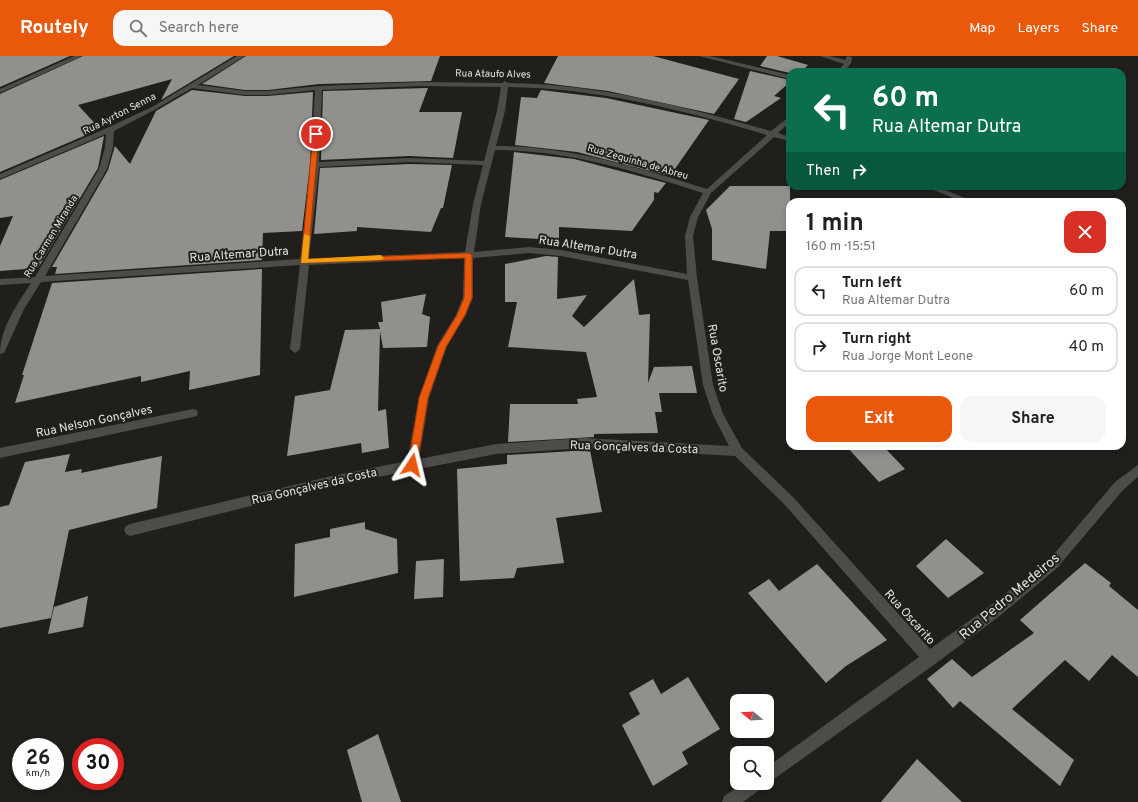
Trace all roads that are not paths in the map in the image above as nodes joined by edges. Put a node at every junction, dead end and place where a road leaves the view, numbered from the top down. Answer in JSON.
{"nodes":[{"id":1,"x":79,"y":56,"type":"edge"},
{"id":2,"x":242,"y":56,"type":"edge"},
{"id":3,"x":702,"y":56,"type":"edge"},
{"id":4,"x":823,"y":56,"type":"edge"},
{"id":5,"x":849,"y":59,"type":"edge"},
{"id":6,"x":843,"y":68,"type":"edge"},
{"id":7,"x":786,"y":76,"type":"edge"},
{"id":8,"x":506,"y":83,"type":"junction"},
{"id":9,"x":191,"y":86,"type":"junction"},
{"id":10,"x":319,"y":88,"type":"junction"},
{"id":11,"x":0,"y":91,"type":"edge"},
{"id":12,"x":786,"y":121,"type":"edge"},
{"id":13,"x":110,"y":130,"type":"junction"},
{"id":14,"x":772,"y":133,"type":"junction"},
{"id":15,"x":786,"y":138,"type":"edge"},
{"id":16,"x":491,"y":148,"type":"junction"},
{"id":17,"x":486,"y":163,"type":"junction"},
{"id":18,"x":314,"y":165,"type":"junction"},
{"id":19,"x":0,"y":176,"type":"edge"},
{"id":20,"x":939,"y":190,"type":"edge"},
{"id":21,"x":708,"y":192,"type":"junction"},
{"id":22,"x":960,"y":198,"type":"edge"},
{"id":23,"x":469,"y":255,"type":"junction"},
{"id":24,"x":304,"y":262,"type":"junction"},
{"id":25,"x":692,"y":278,"type":"junction"},
{"id":26,"x":38,"y":279,"type":"junction"},
{"id":27,"x":0,"y":282,"type":"edge"},
{"id":28,"x":0,"y":350,"type":"edge"},
{"id":29,"x":295,"y":350,"type":"dead end"},
{"id":30,"x":193,"y":414,"type":"dead end"},
{"id":31,"x":738,"y":451,"type":"junction"},
{"id":32,"x":0,"y":453,"type":"edge"},
{"id":33,"x":412,"y":465,"type":"junction"},
{"id":34,"x":1138,"y":470,"type":"edge"},
{"id":35,"x":130,"y":530,"type":"dead end"},
{"id":36,"x":930,"y":659,"type":"junction"},
{"id":37,"x":774,"y":771,"type":"edge"},
{"id":38,"x":749,"y":790,"type":"edge"},
{"id":39,"x":738,"y":800,"type":"edge"}],
"edges":[{"from":1,"to":11,"type":"street"},
{"from":2,"to":9,"type":"street","name":"Rua Ayrton Senna"},
{"from":3,"to":7,"type":"street"},
{"from":4,"to":5,"type":"street"},
{"from":5,"to":6,"type":"street"},
{"from":8,"to":10,"type":"street","name":"Rua Ataufo Alves"},
{"from":8,"to":14,"type":"street","name":"Rua Ataufo Alves"},
{"from":8,"to":16,"type":"street"},
{"from":9,"to":10,"type":"street","name":"Rua Ataufo Alves"},
{"from":9,"to":13,"type":"street","name":"Rua Ayrton Senna"},
{"from":10,"to":18,"type":"street"},
{"from":12,"to":14,"type":"street","name":"Rua Oscarito"},
{"from":13,"to":19,"type":"street","name":"Rua Ayrton Senna"},
{"from":13,"to":26,"type":"street","name":"Rua Carmen Miranda"},
{"from":14,"to":15,"type":"street","name":"Rua Ataufo Alves"},
{"from":14,"to":21,"type":"street","name":"Rua Oscarito"},
{"from":16,"to":17,"type":"street"},
{"from":16,"to":21,"type":"street","name":"Rua Zequinha de Abreu"},
{"from":17,"to":18,"type":"street"},
{"from":17,"to":23,"type":"street"},
{"from":18,"to":24,"type":"street"},
{"from":20,"to":22,"type":"street"},
{"from":21,"to":25,"type":"street","name":"Rua Oscarito"},
{"from":23,"to":24,"type":"street","name":"Rua Altemar Dutra"},
{"from":23,"to":25,"type":"street","name":"Rua Altemar Dutra"},
{"from":23,"to":33,"type":"street"},
{"from":24,"to":26,"type":"street","name":"Rua Altemar Dutra"},
{"from":24,"to":29,"type":"street"},
{"from":25,"to":31,"type":"street","name":"Rua Oscarito"},
{"from":26,"to":27,"type":"street","name":"Rua Altemar Dutra"},
{"from":26,"to":28,"type":"street","name":"Rua Carmen Miranda"},
{"from":30,"to":32,"type":"street","name":"Rua Nelson Gonçalves"},
{"from":31,"to":33,"type":"street","name":"Rua Gonçalves da Costa"},
{"from":31,"to":36,"type":"street","name":"Rua Oscarito"},
{"from":33,"to":35,"type":"street","name":"Rua Gonçalves da Costa"},
{"from":34,"to":36,"type":"street","name":"Rua Pedro Medeiros"},
{"from":36,"to":37,"type":"street","name":"Rua Pedro Medeiros"},
{"from":38,"to":39,"type":"street"}]}
